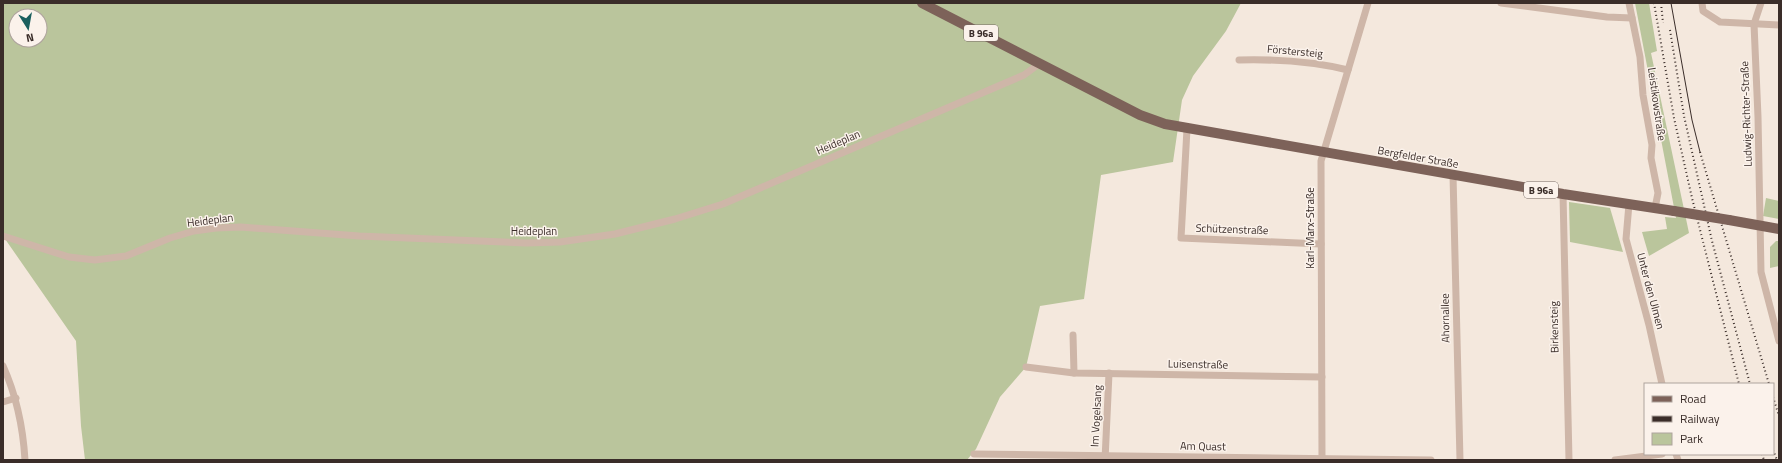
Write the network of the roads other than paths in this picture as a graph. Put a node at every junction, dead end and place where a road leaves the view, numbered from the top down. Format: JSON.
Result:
{"nodes":[{"id":1,"x":922,"y":3,"type":"edge"},
{"id":2,"x":1368,"y":3,"type":"edge"},
{"id":3,"x":1501,"y":3,"type":"edge"},
{"id":4,"x":1629,"y":3,"type":"edge"},
{"id":5,"x":1702,"y":3,"type":"edge"},
{"id":6,"x":1762,"y":3,"type":"edge"},
{"id":7,"x":1509,"y":4,"type":"edge"},
{"id":8,"x":1632,"y":18,"type":"junction"},
{"id":9,"x":1754,"y":24,"type":"junction"},
{"id":10,"x":1779,"y":25,"type":"edge"},
{"id":11,"x":1239,"y":60,"type":"dead end"},
{"id":12,"x":1039,"y":64,"type":"junction"},
{"id":13,"x":1348,"y":70,"type":"junction"},
{"id":14,"x":1187,"y":129,"type":"junction"},
{"id":15,"x":1322,"y":152,"type":"junction"},
{"id":16,"x":1453,"y":175,"type":"junction"},
{"id":17,"x":1563,"y":194,"type":"junction"},
{"id":18,"x":1629,"y":204,"type":"junction"},
{"id":19,"x":1656,"y":208,"type":"junction"},
{"id":20,"x":1759,"y":226,"type":"junction"},
{"id":21,"x":1779,"y":229,"type":"edge"},
{"id":22,"x":3,"y":236,"type":"edge"},
{"id":23,"x":1321,"y":244,"type":"junction"},
{"id":24,"x":1073,"y":335,"type":"dead end"},
{"id":25,"x":1779,"y":341,"type":"edge"},
{"id":26,"x":3,"y":366,"type":"edge"},
{"id":27,"x":1026,"y":367,"type":"dead end"},
{"id":28,"x":1074,"y":373,"type":"junction"},
{"id":29,"x":1109,"y":373,"type":"junction"},
{"id":30,"x":1322,"y":377,"type":"junction"},
{"id":31,"x":1662,"y":383,"type":"edge"},
{"id":32,"x":16,"y":398,"type":"junction"},
{"id":33,"x":3,"y":402,"type":"edge"},
{"id":34,"x":974,"y":454,"type":"dead end"},
{"id":35,"x":1654,"y":455,"type":"edge"},
{"id":36,"x":995,"y":456,"type":"edge"},
{"id":37,"x":1105,"y":458,"type":"edge"},
{"id":38,"x":1203,"y":458,"type":"edge"},
{"id":39,"x":1322,"y":459,"type":"edge"},
{"id":40,"x":25,"y":460,"type":"edge"},
{"id":41,"x":1431,"y":460,"type":"edge"},
{"id":42,"x":1460,"y":460,"type":"edge"},
{"id":43,"x":1569,"y":460,"type":"edge"},
{"id":44,"x":1615,"y":460,"type":"edge"}],
"edges":[{"from":1,"to":12,"type":"main road","number":"B 96a"},
{"from":2,"to":13,"type":"street","name":"Karl-Marx-Straße"},
{"from":3,"to":7,"type":"street"},
{"from":4,"to":8,"type":"street","name":"Leistikowstraße"},
{"from":5,"to":9,"type":"street"},
{"from":6,"to":9,"type":"street","name":"Ludwig-Richter-Straße"},
{"from":7,"to":8,"type":"street"},
{"from":8,"to":19,"type":"street","name":"Leistikowstraße"},
{"from":9,"to":10,"type":"street"},
{"from":9,"to":20,"type":"street","name":"Ludwig-Richter-Straße"},
{"from":11,"to":13,"type":"street","name":"Förstersteig"},
{"from":12,"to":14,"type":"main road","name":"Bergfelder Straße","number":"B 96a"},
{"from":12,"to":22,"type":"street","name":"Heideplan"},
{"from":13,"to":15,"type":"street","name":"Karl-Marx-Straße"},
{"from":14,"to":15,"type":"main road","name":"Bergfelder Straße","number":"B 96a"},
{"from":14,"to":23,"type":"street","name":"Schützenstraße"},
{"from":15,"to":16,"type":"main road","name":"Bergfelder Straße","number":"B 96a"},
{"from":15,"to":23,"type":"street","name":"Karl-Marx-Straße"},
{"from":16,"to":17,"type":"main road","name":"Bergfelder Straße","number":"B 96a"},
{"from":16,"to":42,"type":"street","name":"Ahornallee"},
{"from":17,"to":18,"type":"main road","name":"Bergfelder Straße","number":"B 96a"},
{"from":17,"to":43,"type":"street","name":"Birkensteig"},
{"from":18,"to":19,"type":"main road","name":"Bergfelder Straße","number":"B 96a"},
{"from":18,"to":31,"type":"street","name":"Unter den Ulmen"},
{"from":19,"to":20,"type":"main road","name":"Bergfelder Straße","number":"B 96a","bridge":true},
{"from":20,"to":21,"type":"main road","number":"B 96a"},
{"from":20,"to":25,"type":"street","name":"Ludwig-Richter-Straße"},
{"from":23,"to":30,"type":"street","name":"Karl-Marx-Straße"},
{"from":24,"to":28,"type":"street"},
{"from":26,"to":32,"type":"street"},
{"from":27,"to":28,"type":"street","name":"Luisenstraße"},
{"from":28,"to":29,"type":"street","name":"Luisenstraße"},
{"from":29,"to":30,"type":"street","name":"Luisenstraße"},
{"from":29,"to":37,"type":"street","name":"Im Vogelsang"},
{"from":30,"to":39,"type":"street","name":"Karl-Marx-Straße"},
{"from":32,"to":33,"type":"street"},
{"from":32,"to":40,"type":"street"},
{"from":34,"to":36,"type":"street","name":"Am Quast"},
{"from":35,"to":44,"type":"street"},
{"from":36,"to":37,"type":"street","name":"Am Quast"},
{"from":37,"to":38,"type":"street","name":"Am Quast"},
{"from":38,"to":39,"type":"street","name":"Am Quast"},
{"from":39,"to":41,"type":"street","name":"Am Quast"}]}
